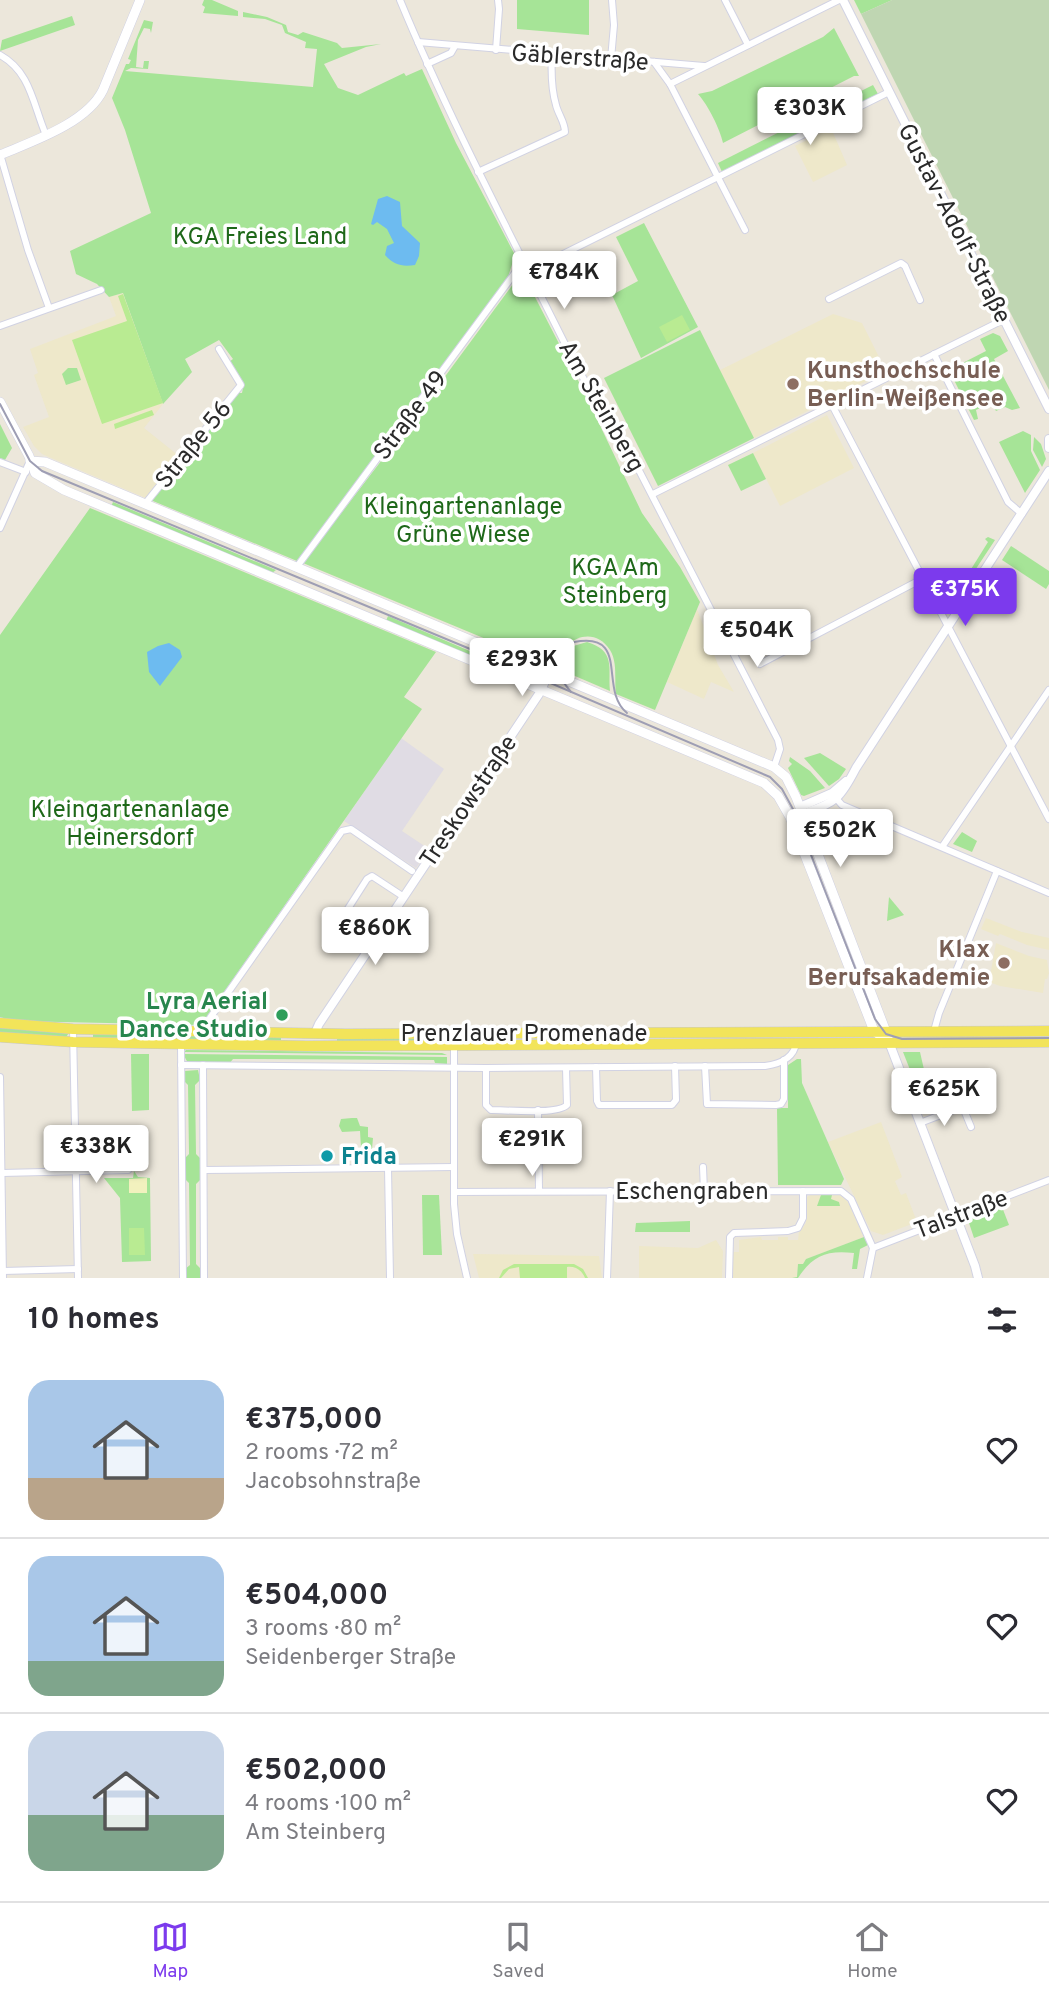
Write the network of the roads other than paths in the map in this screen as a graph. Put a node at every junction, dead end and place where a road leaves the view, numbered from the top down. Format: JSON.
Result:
{"nodes":[{"id":1,"x":140,"y":0,"type":"edge"},
{"id":2,"x":400,"y":0,"type":"edge"},
{"id":3,"x":498,"y":0,"type":"edge"},
{"id":4,"x":612,"y":0,"type":"edge"},
{"id":5,"x":725,"y":0,"type":"edge"},
{"id":6,"x":841,"y":0,"type":"edge"},
{"id":7,"x":418,"y":42,"type":"junction"},
{"id":8,"x":748,"y":45,"type":"junction"},
{"id":9,"x":455,"y":46,"type":"junction"},
{"id":10,"x":496,"y":50,"type":"junction"},
{"id":11,"x":552,"y":54,"type":"junction"},
{"id":12,"x":0,"y":55,"type":"edge"},
{"id":13,"x":611,"y":59,"type":"junction"},
{"id":14,"x":654,"y":62,"type":"junction"},
{"id":15,"x":427,"y":64,"type":"junction"},
{"id":16,"x":704,"y":66,"type":"junction"},
{"id":17,"x":670,"y":84,"type":"junction"},
{"id":18,"x":889,"y":92,"type":"junction"},
{"id":19,"x":46,"y":135,"type":"junction"},
{"id":20,"x":0,"y":155,"type":"edge"},
{"id":21,"x":478,"y":172,"type":"junction"},
{"id":22,"x":718,"y":177,"type":"junction"},
{"id":23,"x":745,"y":230,"type":"dead end"},
{"id":24,"x":525,"y":264,"type":"junction"},
{"id":25,"x":529,"y":271,"type":"junction"},
{"id":26,"x":101,"y":290,"type":"dead end"},
{"id":27,"x":829,"y":299,"type":"dead end"},
{"id":28,"x":920,"y":300,"type":"dead end"},
{"id":29,"x":49,"y":308,"type":"junction"},
{"id":30,"x":1003,"y":320,"type":"junction"},
{"id":31,"x":0,"y":326,"type":"edge"},
{"id":32,"x":219,"y":349,"type":"dead end"},
{"id":33,"x":934,"y":354,"type":"junction"},
{"id":34,"x":0,"y":402,"type":"edge"},
{"id":35,"x":832,"y":405,"type":"junction"},
{"id":36,"x":1049,"y":409,"type":"edge"},
{"id":37,"x":1049,"y":439,"type":"edge"},
{"id":38,"x":1049,"y":449,"type":"edge"},
{"id":39,"x":30,"y":461,"type":"junction"},
{"id":40,"x":0,"y":462,"type":"edge"},
{"id":41,"x":1049,"y":471,"type":"edge"},
{"id":42,"x":26,"y":472,"type":"junction"},
{"id":43,"x":653,"y":494,"type":"junction"},
{"id":44,"x":145,"y":504,"type":"junction"},
{"id":45,"x":1022,"y":514,"type":"junction"},
{"id":46,"x":0,"y":528,"type":"edge"},
{"id":47,"x":284,"y":563,"type":"junction"},
{"id":48,"x":296,"y":568,"type":"junction"},
{"id":49,"x":276,"y":579,"type":"junction"},
{"id":50,"x":922,"y":579,"type":"junction"},
{"id":51,"x":948,"y":627,"type":"junction"},
{"id":52,"x":760,"y":664,"type":"dead end"},
{"id":53,"x":549,"y":673,"type":"junction"},
{"id":54,"x":541,"y":690,"type":"junction"},
{"id":55,"x":1049,"y":690,"type":"edge"},
{"id":56,"x":1011,"y":745,"type":"junction"},
{"id":57,"x":774,"y":767,"type":"junction"},
{"id":58,"x":835,"y":797,"type":"junction"},
{"id":59,"x":797,"y":813,"type":"junction"},
{"id":60,"x":1049,"y":819,"type":"edge"},
{"id":61,"x":942,"y":847,"type":"junction"},
{"id":62,"x":412,"y":871,"type":"dead end"},
{"id":63,"x":997,"y":871,"type":"junction"},
{"id":64,"x":1049,"y":893,"type":"edge"},
{"id":65,"x":404,"y":897,"type":"junction"},
{"id":66,"x":351,"y":929,"type":"dead end"},
{"id":67,"x":360,"y":935,"type":"dead end"},
{"id":68,"x":373,"y":943,"type":"junction"},
{"id":69,"x":0,"y":1023,"type":"edge"},
{"id":70,"x":73,"y":1029,"type":"junction"},
{"id":71,"x":207,"y":1031,"type":"junction"},
{"id":72,"x":874,"y":1031,"type":"junction"},
{"id":73,"x":887,"y":1031,"type":"junction"},
{"id":74,"x":934,"y":1031,"type":"junction"},
{"id":75,"x":1049,"y":1031,"type":"edge"},
{"id":76,"x":736,"y":1032,"type":"junction"},
{"id":77,"x":315,"y":1033,"type":"junction"},
{"id":78,"x":0,"y":1037,"type":"edge"},
{"id":79,"x":73,"y":1042,"type":"junction"},
{"id":80,"x":889,"y":1042,"type":"junction"},
{"id":81,"x":1049,"y":1042,"type":"edge"},
{"id":82,"x":796,"y":1043,"type":"junction"},
{"id":83,"x":181,"y":1044,"type":"junction"},
{"id":84,"x":737,"y":1044,"type":"junction"},
{"id":85,"x":454,"y":1046,"type":"junction"},
{"id":86,"x":784,"y":1060,"type":"junction"},
{"id":87,"x":181,"y":1065,"type":"junction"},
{"id":88,"x":203,"y":1065,"type":"junction"},
{"id":89,"x":675,"y":1066,"type":"junction"},
{"id":90,"x":705,"y":1066,"type":"junction"},
{"id":91,"x":454,"y":1067,"type":"junction"},
{"id":92,"x":596,"y":1067,"type":"junction"},
{"id":93,"x":486,"y":1068,"type":"junction"},
{"id":94,"x":566,"y":1068,"type":"junction"},
{"id":95,"x":0,"y":1077,"type":"edge"},
{"id":96,"x":538,"y":1110,"type":"junction"},
{"id":97,"x":920,"y":1123,"type":"junction"},
{"id":98,"x":971,"y":1127,"type":"dead end"},
{"id":99,"x":454,"y":1167,"type":"junction"},
{"id":100,"x":703,"y":1167,"type":"dead end"},
{"id":101,"x":388,"y":1168,"type":"junction"},
{"id":102,"x":204,"y":1170,"type":"junction"},
{"id":103,"x":128,"y":1171,"type":"dead end"},
{"id":104,"x":76,"y":1172,"type":"junction"},
{"id":105,"x":2,"y":1173,"type":"junction"},
{"id":106,"x":1049,"y":1180,"type":"edge"},
{"id":107,"x":539,"y":1191,"type":"junction"},
{"id":108,"x":610,"y":1191,"type":"junction"},
{"id":109,"x":704,"y":1191,"type":"junction"},
{"id":110,"x":803,"y":1191,"type":"junction"},
{"id":111,"x":454,"y":1192,"type":"junction"},
{"id":112,"x":956,"y":1216,"type":"junction"},
{"id":113,"x":873,"y":1248,"type":"junction"},
{"id":114,"x":78,"y":1269,"type":"junction"},
{"id":115,"x":4,"y":1274,"type":"edge"},
{"id":116,"x":78,"y":1278,"type":"edge"},
{"id":117,"x":183,"y":1278,"type":"edge"},
{"id":118,"x":204,"y":1278,"type":"edge"},
{"id":119,"x":390,"y":1278,"type":"edge"},
{"id":120,"x":467,"y":1278,"type":"edge"},
{"id":121,"x":607,"y":1278,"type":"edge"},
{"id":122,"x":729,"y":1278,"type":"edge"},
{"id":123,"x":867,"y":1278,"type":"edge"},
{"id":124,"x":978,"y":1278,"type":"edge"}],
"edges":[{"from":1,"to":19,"type":"main road"},
{"from":2,"to":7,"type":"street","name":"Am Steinberg"},
{"from":3,"to":10,"type":"street"},
{"from":4,"to":13,"type":"street"},
{"from":5,"to":8,"type":"street"},
{"from":6,"to":8,"type":"street","name":"Gäblerstraße"},
{"from":6,"to":18,"type":"street","name":"Gustav-Adolf-Straße"},
{"from":7,"to":9,"type":"street","name":"Gäblerstraße"},
{"from":7,"to":15,"type":"street","name":"Am Steinberg"},
{"from":8,"to":16,"type":"street","name":"Gäblerstraße"},
{"from":9,"to":10,"type":"street","name":"Gäblerstraße"},
{"from":9,"to":15,"type":"street"},
{"from":10,"to":11,"type":"street","name":"Gäblerstraße"},
{"from":11,"to":13,"type":"street","name":"Gäblerstraße"},
{"from":11,"to":21,"type":"street"},
{"from":12,"to":19,"type":"street"},
{"from":13,"to":14,"type":"street","name":"Gäblerstraße"},
{"from":14,"to":16,"type":"street","name":"Gäblerstraße"},
{"from":14,"to":17,"type":"street"},
{"from":15,"to":21,"type":"street","name":"Am Steinberg"},
{"from":16,"to":17,"type":"street","name":"Gäblerstraße"},
{"from":17,"to":22,"type":"street"},
{"from":18,"to":22,"type":"street"},
{"from":18,"to":30,"type":"street","name":"Gustav-Adolf-Straße"},
{"from":19,"to":20,"type":"main road"},
{"from":20,"to":29,"type":"street"},
{"from":21,"to":24,"type":"street","name":"Am Steinberg"},
{"from":22,"to":23,"type":"street"},
{"from":22,"to":25,"type":"street"},
{"from":24,"to":25,"type":"street","name":"Am Steinberg"},
{"from":24,"to":48,"type":"street","name":"Straße 49"},
{"from":25,"to":43,"type":"street","name":"Am Steinberg"},
{"from":26,"to":29,"type":"street"},
{"from":27,"to":28,"type":"street"},
{"from":29,"to":31,"type":"street"},
{"from":30,"to":33,"type":"street"},
{"from":30,"to":36,"type":"street","name":"Gustav-Adolf-Straße"},
{"from":32,"to":44,"type":"street","name":"Straße 56"},
{"from":33,"to":35,"type":"street"},
{"from":33,"to":45,"type":"street"},
{"from":34,"to":39,"type":"main road"},
{"from":35,"to":43,"type":"street"},
{"from":35,"to":50,"type":"street"},
{"from":37,"to":38,"type":"street"},
{"from":39,"to":42,"type":"street"},
{"from":39,"to":44,"type":"main road"},
{"from":39,"to":49,"type":"main road"},
{"from":40,"to":42,"type":"street"},
{"from":41,"to":45,"type":"street"},
{"from":42,"to":46,"type":"street"},
{"from":43,"to":57,"type":"street","name":"Am Steinberg"},
{"from":44,"to":47,"type":"main road"},
{"from":45,"to":51,"type":"street"},
{"from":47,"to":48,"type":"main road"},
{"from":47,"to":49,"type":"main road"},
{"from":48,"to":53,"type":"main road"},
{"from":49,"to":54,"type":"main road"},
{"from":50,"to":51,"type":"street"},
{"from":50,"to":52,"type":"street"},
{"from":51,"to":56,"type":"street"},
{"from":51,"to":58,"type":"street"},
{"from":53,"to":54,"type":"street","name":"Treskowstraße"},
{"from":53,"to":57,"type":"main road"},
{"from":54,"to":59,"type":"main road"},
{"from":54,"to":65,"type":"street","name":"Treskowstraße"},
{"from":55,"to":56,"type":"street"},
{"from":56,"to":60,"type":"street"},
{"from":56,"to":61,"type":"street"},
{"from":57,"to":59,"type":"main road"},
{"from":58,"to":59,"type":"street"},
{"from":58,"to":61,"type":"street"},
{"from":59,"to":72,"type":"main road"},
{"from":59,"to":73,"type":"main road"},
{"from":61,"to":63,"type":"street"},
{"from":62,"to":71,"type":"street"},
{"from":63,"to":64,"type":"street"},
{"from":63,"to":74,"type":"street"},
{"from":65,"to":66,"type":"street"},
{"from":65,"to":68,"type":"street","name":"Treskowstraße"},
{"from":67,"to":68,"type":"street"},
{"from":68,"to":77,"type":"street","name":"Treskowstraße"},
{"from":69,"to":70,"type":"main road","name":"Prenzlauer Promenade"},
{"from":70,"to":71,"type":"main road","name":"Prenzlauer Promenade"},
{"from":70,"to":79,"type":"street"},
{"from":71,"to":77,"type":"main road","name":"Prenzlauer Promenade"},
{"from":72,"to":73,"type":"main road","name":"Prenzlauer Promenade"},
{"from":72,"to":76,"type":"main road","name":"Prenzlauer Promenade"},
{"from":72,"to":80,"type":"main road"},
{"from":73,"to":74,"type":"main road","name":"Prenzlauer Promenade"},
{"from":73,"to":80,"type":"main road"},
{"from":74,"to":75,"type":"main road","name":"Prenzlauer Promenade"},
{"from":76,"to":77,"type":"main road","name":"Prenzlauer Promenade"},
{"from":76,"to":84,"type":"main road"},
{"from":78,"to":79,"type":"main road","name":"Prenzlauer Promenade"},
{"from":79,"to":83,"type":"main road","name":"Prenzlauer Promenade"},
{"from":79,"to":104,"type":"street"},
{"from":80,"to":81,"type":"main road","name":"Prenzlauer Promenade"},
{"from":80,"to":82,"type":"main road","name":"Prenzlauer Promenade"},
{"from":80,"to":97,"type":"street"},
{"from":82,"to":84,"type":"main road","name":"Prenzlauer Promenade"},
{"from":82,"to":86,"type":"street"},
{"from":83,"to":85,"type":"main road","name":"Prenzlauer Promenade"},
{"from":83,"to":87,"type":"street"},
{"from":84,"to":85,"type":"main road","name":"Prenzlauer Promenade"},
{"from":85,"to":91,"type":"street"},
{"from":86,"to":90,"type":"street","name":"Prenzlauer Promenade"},
{"from":86,"to":90,"type":"street"},
{"from":87,"to":88,"type":"street","name":"Prenzlauer Promenade"},
{"from":87,"to":117,"type":"street"},
{"from":88,"to":91,"type":"street","name":"Prenzlauer Promenade"},
{"from":88,"to":102,"type":"street"},
{"from":89,"to":90,"type":"street","name":"Prenzlauer Promenade"},
{"from":89,"to":92,"type":"street","name":"Prenzlauer Promenade"},
{"from":89,"to":92,"type":"street","name":"Prenzlauer Promenade"},
{"from":91,"to":93,"type":"street","name":"Prenzlauer Promenade"},
{"from":91,"to":99,"type":"street"},
{"from":92,"to":94,"type":"street","name":"Prenzlauer Promenade"},
{"from":93,"to":94,"type":"street","name":"Prenzlauer Promenade"},
{"from":93,"to":96,"type":"street","name":"Prenzlauer Promenade"},
{"from":94,"to":96,"type":"street","name":"Prenzlauer Promenade"},
{"from":95,"to":105,"type":"street"},
{"from":96,"to":107,"type":"street"},
{"from":97,"to":98,"type":"street"},
{"from":97,"to":112,"type":"street"},
{"from":99,"to":101,"type":"street"},
{"from":99,"to":111,"type":"street"},
{"from":100,"to":109,"type":"street"},
{"from":101,"to":102,"type":"street"},
{"from":101,"to":119,"type":"street"},
{"from":102,"to":118,"type":"street"},
{"from":103,"to":104,"type":"street"},
{"from":104,"to":105,"type":"street"},
{"from":104,"to":114,"type":"street"},
{"from":105,"to":115,"type":"street"},
{"from":106,"to":112,"type":"street","name":"Talstraße"},
{"from":107,"to":108,"type":"street","name":"Eschengraben"},
{"from":107,"to":111,"type":"street","name":"Eschengraben"},
{"from":108,"to":109,"type":"street","name":"Eschengraben"},
{"from":108,"to":121,"type":"street"},
{"from":109,"to":110,"type":"street","name":"Eschengraben"},
{"from":110,"to":113,"type":"street","name":"Eschengraben"},
{"from":110,"to":122,"type":"street","name":"Eschengraben"},
{"from":111,"to":120,"type":"street"},
{"from":112,"to":113,"type":"street","name":"Talstraße"},
{"from":112,"to":124,"type":"street"},
{"from":113,"to":123,"type":"street"},
{"from":114,"to":115,"type":"street"},
{"from":114,"to":116,"type":"street"}]}
